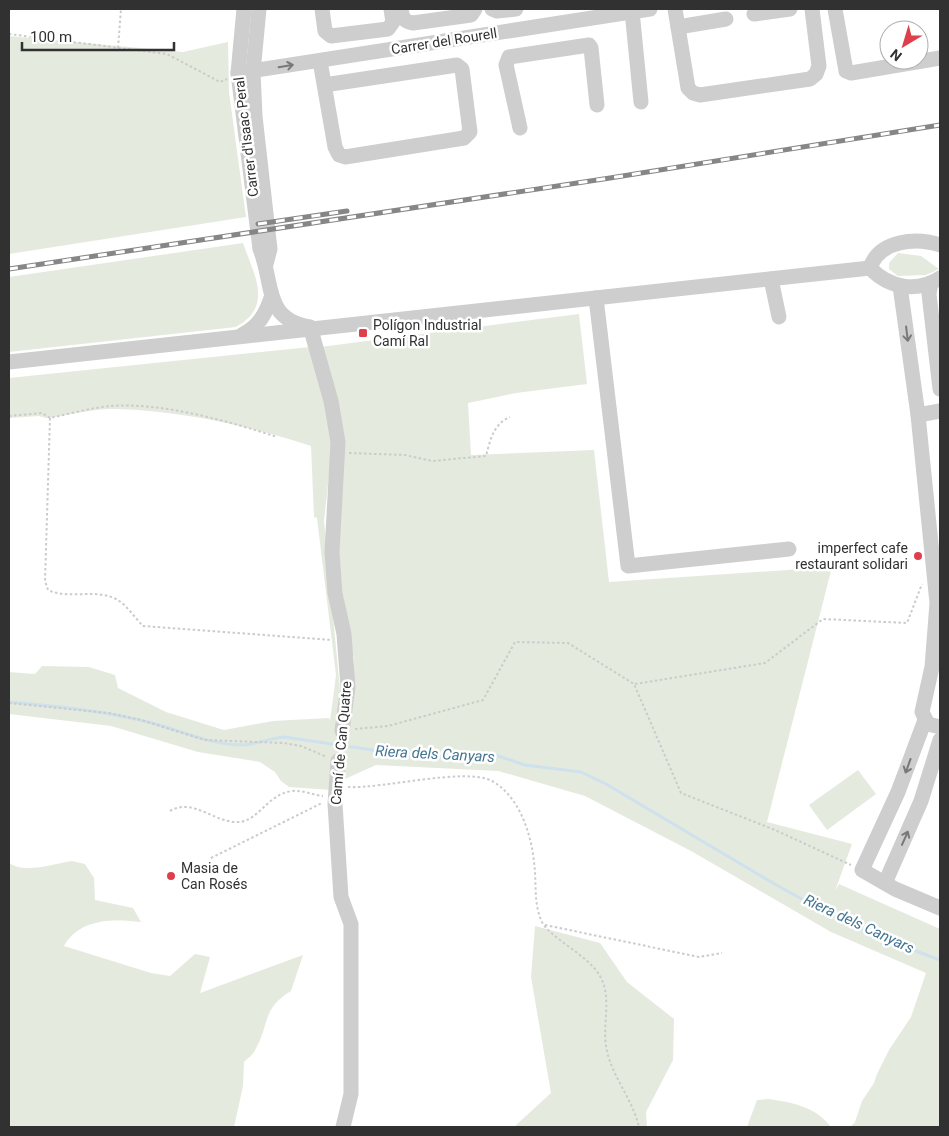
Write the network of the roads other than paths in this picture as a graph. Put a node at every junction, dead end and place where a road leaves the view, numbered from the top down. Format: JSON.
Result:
{"nodes":[{"id":1,"x":244,"y":9,"type":"edge"},
{"id":2,"x":259,"y":9,"type":"edge"},
{"id":3,"x":322,"y":9,"type":"edge"},
{"id":4,"x":391,"y":9,"type":"edge"},
{"id":5,"x":401,"y":9,"type":"edge"},
{"id":6,"x":475,"y":9,"type":"edge"},
{"id":7,"x":492,"y":9,"type":"edge"},
{"id":8,"x":516,"y":9,"type":"edge"},
{"id":9,"x":675,"y":9,"type":"edge"},
{"id":10,"x":790,"y":9,"type":"edge"},
{"id":11,"x":812,"y":9,"type":"edge"},
{"id":12,"x":835,"y":9,"type":"edge"},
{"id":13,"x":635,"y":10,"type":"edge"},
{"id":14,"x":588,"y":13,"type":"edge"},
{"id":15,"x":754,"y":14,"type":"dead end"},
{"id":16,"x":726,"y":19,"type":"dead end"},
{"id":17,"x":436,"y":21,"type":"junction"},
{"id":18,"x":553,"y":23,"type":"junction"},
{"id":19,"x":678,"y":27,"type":"junction"},
{"id":20,"x":522,"y":28,"type":"junction"},
{"id":21,"x":388,"y":29,"type":"junction"},
{"id":22,"x":337,"y":36,"type":"junction"},
{"id":23,"x":439,"y":42,"type":"junction"},
{"id":24,"x":390,"y":49,"type":"junction"},
{"id":25,"x":560,"y":49,"type":"junction"},
{"id":26,"x":527,"y":54,"type":"junction"},
{"id":27,"x":340,"y":57,"type":"junction"},
{"id":28,"x":940,"y":58,"type":"edge"},
{"id":29,"x":320,"y":61,"type":"junction"},
{"id":30,"x":246,"y":73,"type":"junction"},
{"id":31,"x":324,"y":85,"type":"junction"},
{"id":32,"x":641,"y":102,"type":"dead end"},
{"id":33,"x":597,"y":105,"type":"dead end"},
{"id":34,"x":520,"y":128,"type":"dead end"},
{"id":35,"x":940,"y":245,"type":"edge"},
{"id":36,"x":870,"y":268,"type":"junction"},
{"id":37,"x":771,"y":279,"type":"junction"},
{"id":38,"x":936,"y":280,"type":"edge"},
{"id":39,"x":900,"y":286,"type":"junction"},
{"id":40,"x":271,"y":298,"type":"junction"},
{"id":41,"x":596,"y":298,"type":"junction"},
{"id":42,"x":779,"y":317,"type":"dead end"},
{"id":43,"x":315,"y":329,"type":"junction"},
{"id":44,"x":240,"y":336,"type":"junction"},
{"id":45,"x":9,"y":362,"type":"edge"},
{"id":46,"x":940,"y":388,"type":"edge"},
{"id":47,"x":915,"y":389,"type":"junction"},
{"id":48,"x":940,"y":411,"type":"edge"},
{"id":49,"x":918,"y":415,"type":"junction"},
{"id":50,"x":934,"y":504,"type":"edge"},
{"id":51,"x":936,"y":533,"type":"edge"},
{"id":52,"x":789,"y":549,"type":"dead end"},
{"id":53,"x":940,"y":698,"type":"edge"},
{"id":54,"x":925,"y":703,"type":"junction"},
{"id":55,"x":925,"y":720,"type":"junction"},
{"id":56,"x":940,"y":727,"type":"edge"},
{"id":57,"x":342,"y":731,"type":"road end"},
{"id":58,"x":940,"y":740,"type":"edge"},
{"id":59,"x":338,"y":761,"type":"road end"},
{"id":60,"x":885,"y":883,"type":"junction"},
{"id":61,"x":940,"y":908,"type":"edge"},
{"id":62,"x":343,"y":1127,"type":"edge"}],
"edges":[{"from":1,"to":30,"type":"street","name":"Carrer d'Isaac Peral"},
{"from":2,"to":30,"type":"street","name":"Carrer d'Isaac Peral"},
{"from":3,"to":22,"type":"street"},
{"from":4,"to":21,"type":"street"},
{"from":5,"to":17,"type":"street"},
{"from":6,"to":17,"type":"street"},
{"from":7,"to":8,"type":"street"},
{"from":9,"to":19,"type":"street"},
{"from":10,"to":15,"type":"street"},
{"from":11,"to":19,"type":"street"},
{"from":12,"to":28,"type":"street"},
{"from":13,"to":14,"type":"street","name":"Carrer del Rourell"},
{"from":13,"to":32,"type":"street"},
{"from":14,"to":18,"type":"street","name":"Carrer del Rourell"},
{"from":16,"to":19,"type":"street"},
{"from":17,"to":23,"type":"street"},
{"from":18,"to":20,"type":"street","name":"Carrer del Rourell"},
{"from":18,"to":25,"type":"street"},
{"from":20,"to":23,"type":"street","name":"Carrer del Rourell"},
{"from":20,"to":26,"type":"street"},
{"from":21,"to":22,"type":"street"},
{"from":21,"to":24,"type":"street"},
{"from":22,"to":27,"type":"street"},
{"from":23,"to":24,"type":"street","name":"Carrer del Rourell"},
{"from":24,"to":27,"type":"street","name":"Carrer del Rourell"},
{"from":25,"to":26,"type":"street"},
{"from":25,"to":33,"type":"street"},
{"from":26,"to":34,"type":"street"},
{"from":27,"to":29,"type":"street","name":"Carrer del Rourell"},
{"from":30,"to":29,"type":"street","name":"Carrer del Rourell","one_way":true},
{"from":29,"to":31,"type":"street"},
{"from":30,"to":40,"type":"street","name":"Carrer d'Isaac Peral"},
{"from":31,"to":31,"type":"street"},
{"from":35,"to":36,"type":"street"},
{"from":36,"to":37,"type":"street"},
{"from":36,"to":39,"type":"street"},
{"from":37,"to":41,"type":"street"},
{"from":37,"to":42,"type":"street"},
{"from":38,"to":39,"type":"street"},
{"from":38,"to":46,"type":"street"},
{"from":39,"to":47,"type":"street","one_way":true},
{"from":40,"to":43,"type":"street"},
{"from":40,"to":44,"type":"street"},
{"from":41,"to":43,"type":"street"},
{"from":41,"to":52,"type":"street"},
{"from":43,"to":44,"type":"street"},
{"from":43,"to":57,"type":"street","name":"Camí de Can Quatre"},
{"from":44,"to":45,"type":"street"},
{"from":46,"to":47,"type":"street"},
{"from":47,"to":49,"type":"street"},
{"from":48,"to":49,"type":"street"},
{"from":49,"to":50,"type":"street"},
{"from":50,"to":51,"type":"street"},
{"from":51,"to":54,"type":"street"},
{"from":53,"to":54,"type":"street"},
{"from":54,"to":55,"type":"street"},
{"from":55,"to":56,"type":"street"},
{"from":55,"to":60,"type":"street","one_way":true},
{"from":60,"to":58,"type":"street","one_way":true},
{"from":59,"to":62,"type":"street","name":"Camí de Can Quatre"},
{"from":60,"to":61,"type":"street"}]}
